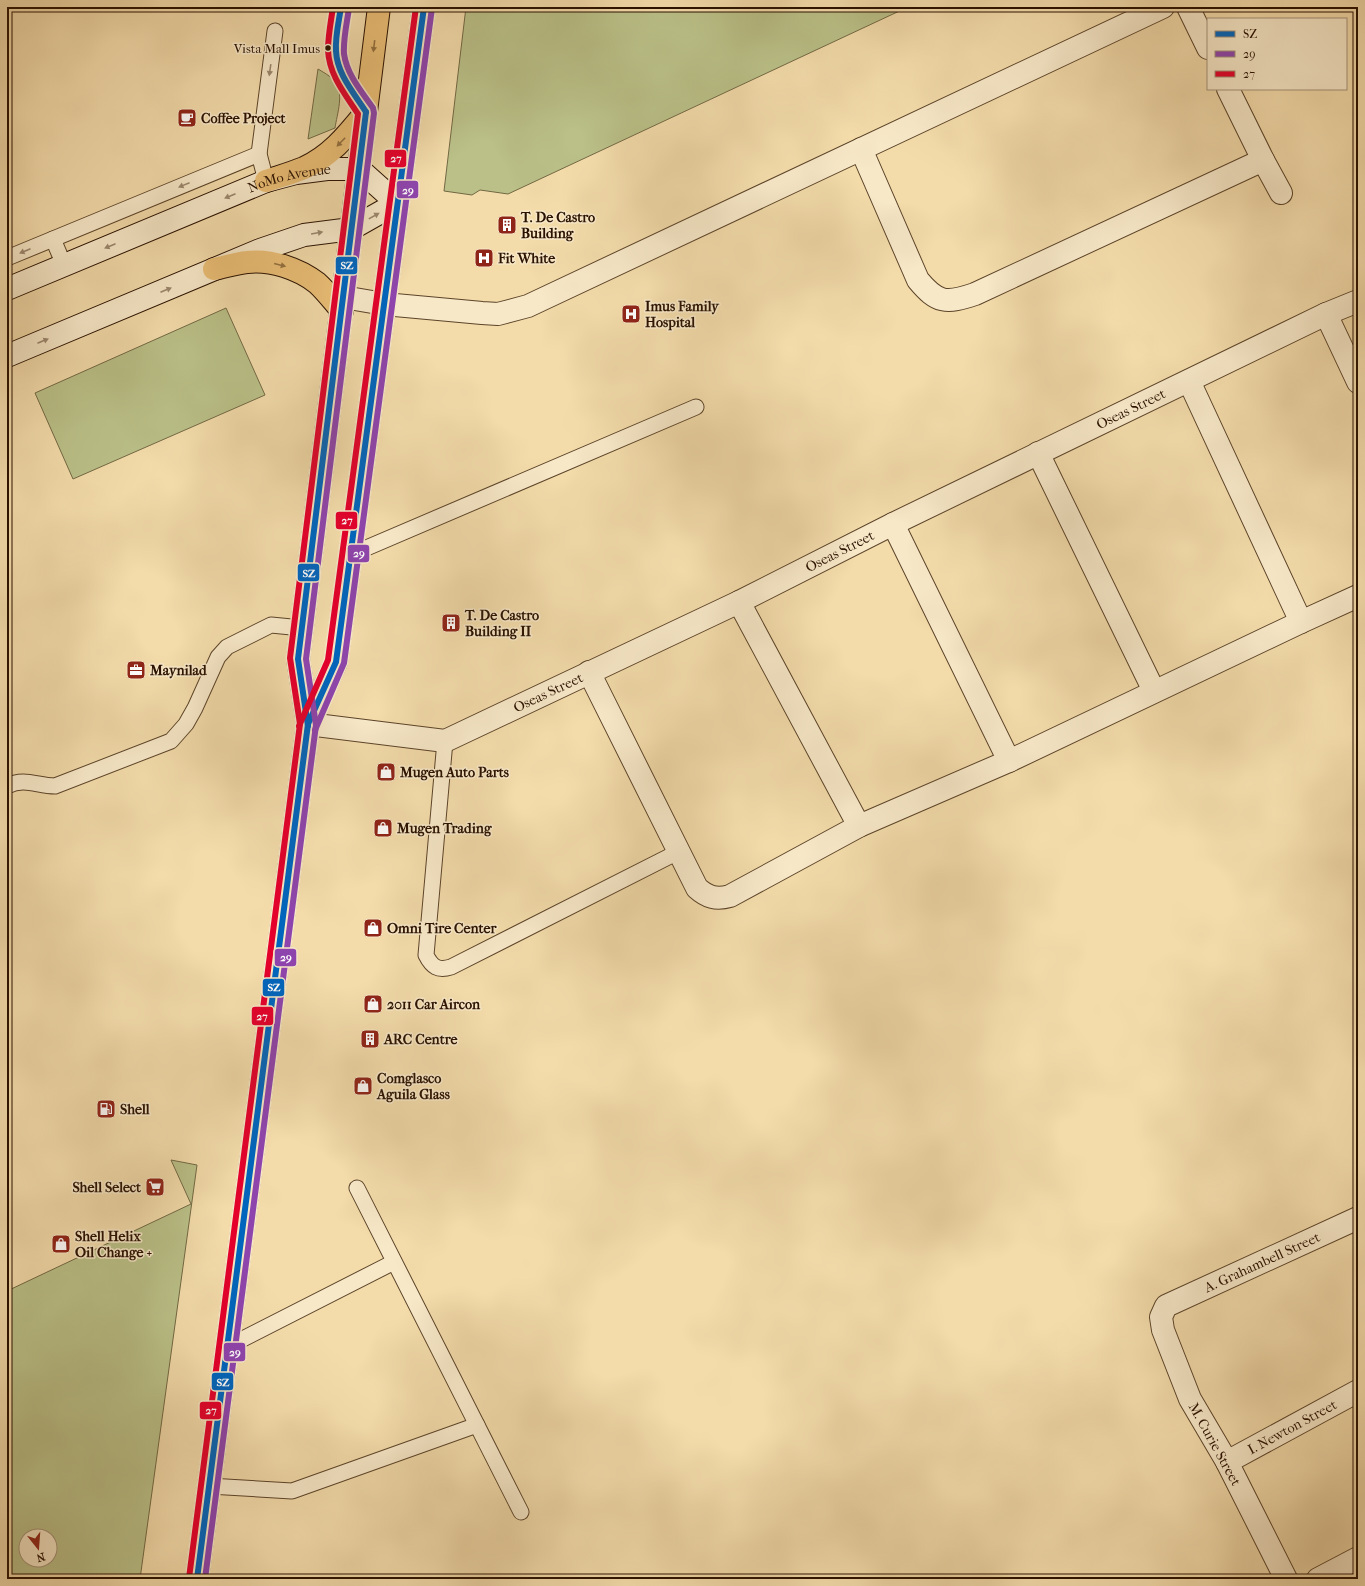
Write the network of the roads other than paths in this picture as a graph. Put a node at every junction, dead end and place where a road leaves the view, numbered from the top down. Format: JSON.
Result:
{"nodes":[{"id":1,"x":379,"y":7,"type":"edge"},
{"id":2,"x":424,"y":7,"type":"edge"},
{"id":3,"x":1163,"y":7,"type":"edge"},
{"id":4,"x":1188,"y":7,"type":"edge"},
{"id":5,"x":275,"y":31,"type":"dead end"},
{"id":6,"x":337,"y":40,"type":"dead end"},
{"id":7,"x":1207,"y":46,"type":"edge"},
{"id":8,"x":1228,"y":90,"type":"edge"},
{"id":9,"x":366,"y":112,"type":"junction"},
{"id":10,"x":861,"y":149,"type":"junction"},
{"id":11,"x":259,"y":154,"type":"junction"},
{"id":12,"x":1263,"y":160,"type":"junction"},
{"id":13,"x":359,"y":169,"type":"junction"},
{"id":14,"x":266,"y":181,"type":"junction"},
{"id":15,"x":1281,"y":194,"type":"dead end"},
{"id":16,"x":398,"y":203,"type":"junction"},
{"id":17,"x":352,"y":229,"type":"junction"},
{"id":18,"x":53,"y":239,"type":"junction"},
{"id":19,"x":7,"y":258,"type":"edge"},
{"id":20,"x":64,"y":265,"type":"junction"},
{"id":21,"x":214,"y":269,"type":"junction"},
{"id":22,"x":7,"y":289,"type":"edge"},
{"id":23,"x":1358,"y":301,"type":"edge"},
{"id":24,"x":342,"y":304,"type":"junction"},
{"id":25,"x":384,"y":304,"type":"junction"},
{"id":26,"x":1326,"y":314,"type":"junction"},
{"id":27,"x":7,"y":356,"type":"edge"},
{"id":28,"x":1189,"y":381,"type":"junction"},
{"id":29,"x":1358,"y":382,"type":"edge"},
{"id":30,"x":696,"y":407,"type":"dead end"},
{"id":31,"x":1038,"y":453,"type":"junction"},
{"id":32,"x":893,"y":524,"type":"junction"},
{"id":33,"x":350,"y":555,"type":"junction"},
{"id":34,"x":1358,"y":596,"type":"edge"},
{"id":35,"x":739,"y":602,"type":"junction"},
{"id":36,"x":1301,"y":622,"type":"junction"},
{"id":37,"x":302,"y":628,"type":"junction"},
{"id":38,"x":590,"y":672,"type":"junction"},
{"id":39,"x":1154,"y":691,"type":"junction"},
{"id":40,"x":308,"y":724,"type":"junction"},
{"id":41,"x":445,"y":741,"type":"junction"},
{"id":42,"x":1009,"y":761,"type":"junction"},
{"id":43,"x":7,"y":786,"type":"edge"},
{"id":44,"x":859,"y":826,"type":"junction"},
{"id":45,"x":678,"y":852,"type":"junction"},
{"id":46,"x":357,"y":1188,"type":"dead end"},
{"id":47,"x":1358,"y":1218,"type":"edge"},
{"id":48,"x":394,"y":1262,"type":"junction"},
{"id":49,"x":1166,"y":1306,"type":"joint"},
{"id":50,"x":227,"y":1347,"type":"junction"},
{"id":51,"x":1358,"y":1391,"type":"edge"},
{"id":52,"x":477,"y":1425,"type":"junction"},
{"id":53,"x":1227,"y":1462,"type":"junction"},
{"id":54,"x":209,"y":1486,"type":"junction"},
{"id":55,"x":521,"y":1512,"type":"dead end"},
{"id":56,"x":1358,"y":1558,"type":"edge"},
{"id":57,"x":197,"y":1579,"type":"edge"},
{"id":58,"x":1286,"y":1579,"type":"edge"},
{"id":59,"x":1318,"y":1579,"type":"edge"}],
"edges":[{"from":1,"to":9,"type":"highway","one_way":true},
{"from":2,"to":16,"type":"highway"},
{"from":3,"to":10,"type":"street"},
{"from":4,"to":7,"type":"street"},
{"from":5,"to":11,"type":"lane","one_way":true},
{"from":6,"to":9,"type":"lane"},
{"from":8,"to":12,"type":"street"},
{"from":9,"to":13,"type":"highway"},
{"from":9,"to":14,"type":"highway","one_way":true},
{"from":10,"to":12,"type":"street"},
{"from":10,"to":25,"type":"street"},
{"from":11,"to":14,"type":"lane"},
{"from":11,"to":18,"type":"lane","one_way":true},
{"from":12,"to":15,"type":"street"},
{"from":13,"to":14,"type":"street","name":"NoMo Avenue"},
{"from":13,"to":16,"type":"street"},
{"from":13,"to":17,"type":"highway"},
{"from":14,"to":20,"type":"street","name":"NoMo Avenue","one_way":true},
{"from":17,"to":16,"type":"street","one_way":true},
{"from":16,"to":25,"type":"highway"},
{"from":21,"to":17,"type":"street","one_way":true},
{"from":17,"to":24,"type":"highway"},
{"from":18,"to":19,"type":"lane","one_way":true},
{"from":18,"to":20,"type":"lane"},
{"from":20,"to":22,"type":"street","name":"NoMo Avenue"},
{"from":21,"to":24,"type":"highway","one_way":true},
{"from":27,"to":21,"type":"street","one_way":true},
{"from":23,"to":26,"type":"street","name":"Oseas Street"},
{"from":24,"to":25,"type":"street"},
{"from":24,"to":37,"type":"highway"},
{"from":25,"to":33,"type":"highway"},
{"from":26,"to":28,"type":"street","name":"Oseas Street"},
{"from":26,"to":29,"type":"street"},
{"from":28,"to":31,"type":"street","name":"Oseas Street"},
{"from":28,"to":36,"type":"street"},
{"from":30,"to":33,"type":"lane"},
{"from":31,"to":32,"type":"street","name":"Oseas Street"},
{"from":31,"to":39,"type":"street"},
{"from":32,"to":35,"type":"street","name":"Oseas Street"},
{"from":32,"to":42,"type":"street"},
{"from":33,"to":40,"type":"highway"},
{"from":34,"to":36,"type":"street"},
{"from":35,"to":38,"type":"street","name":"Oseas Street"},
{"from":35,"to":44,"type":"street"},
{"from":36,"to":39,"type":"street"},
{"from":37,"to":40,"type":"highway"},
{"from":37,"to":43,"type":"lane"},
{"from":38,"to":41,"type":"street","name":"Oseas Street"},
{"from":38,"to":45,"type":"street"},
{"from":39,"to":42,"type":"street"},
{"from":40,"to":41,"type":"street"},
{"from":40,"to":50,"type":"highway"},
{"from":41,"to":45,"type":"lane"},
{"from":42,"to":44,"type":"street"},
{"from":44,"to":45,"type":"street"},
{"from":46,"to":48,"type":"lane"},
{"from":47,"to":49,"type":"street","name":"A. Grahambell Street"},
{"from":48,"to":50,"type":"lane"},
{"from":48,"to":52,"type":"lane"},
{"from":49,"to":53,"type":"street","name":"M. Curie Street"},
{"from":50,"to":54,"type":"highway"},
{"from":51,"to":53,"type":"street","name":"I. Newton Street"},
{"from":52,"to":54,"type":"lane"},
{"from":52,"to":55,"type":"lane"},
{"from":53,"to":58,"type":"street","name":"M. Curie Street"},
{"from":54,"to":57,"type":"highway"},
{"from":56,"to":59,"type":"street"}]}
